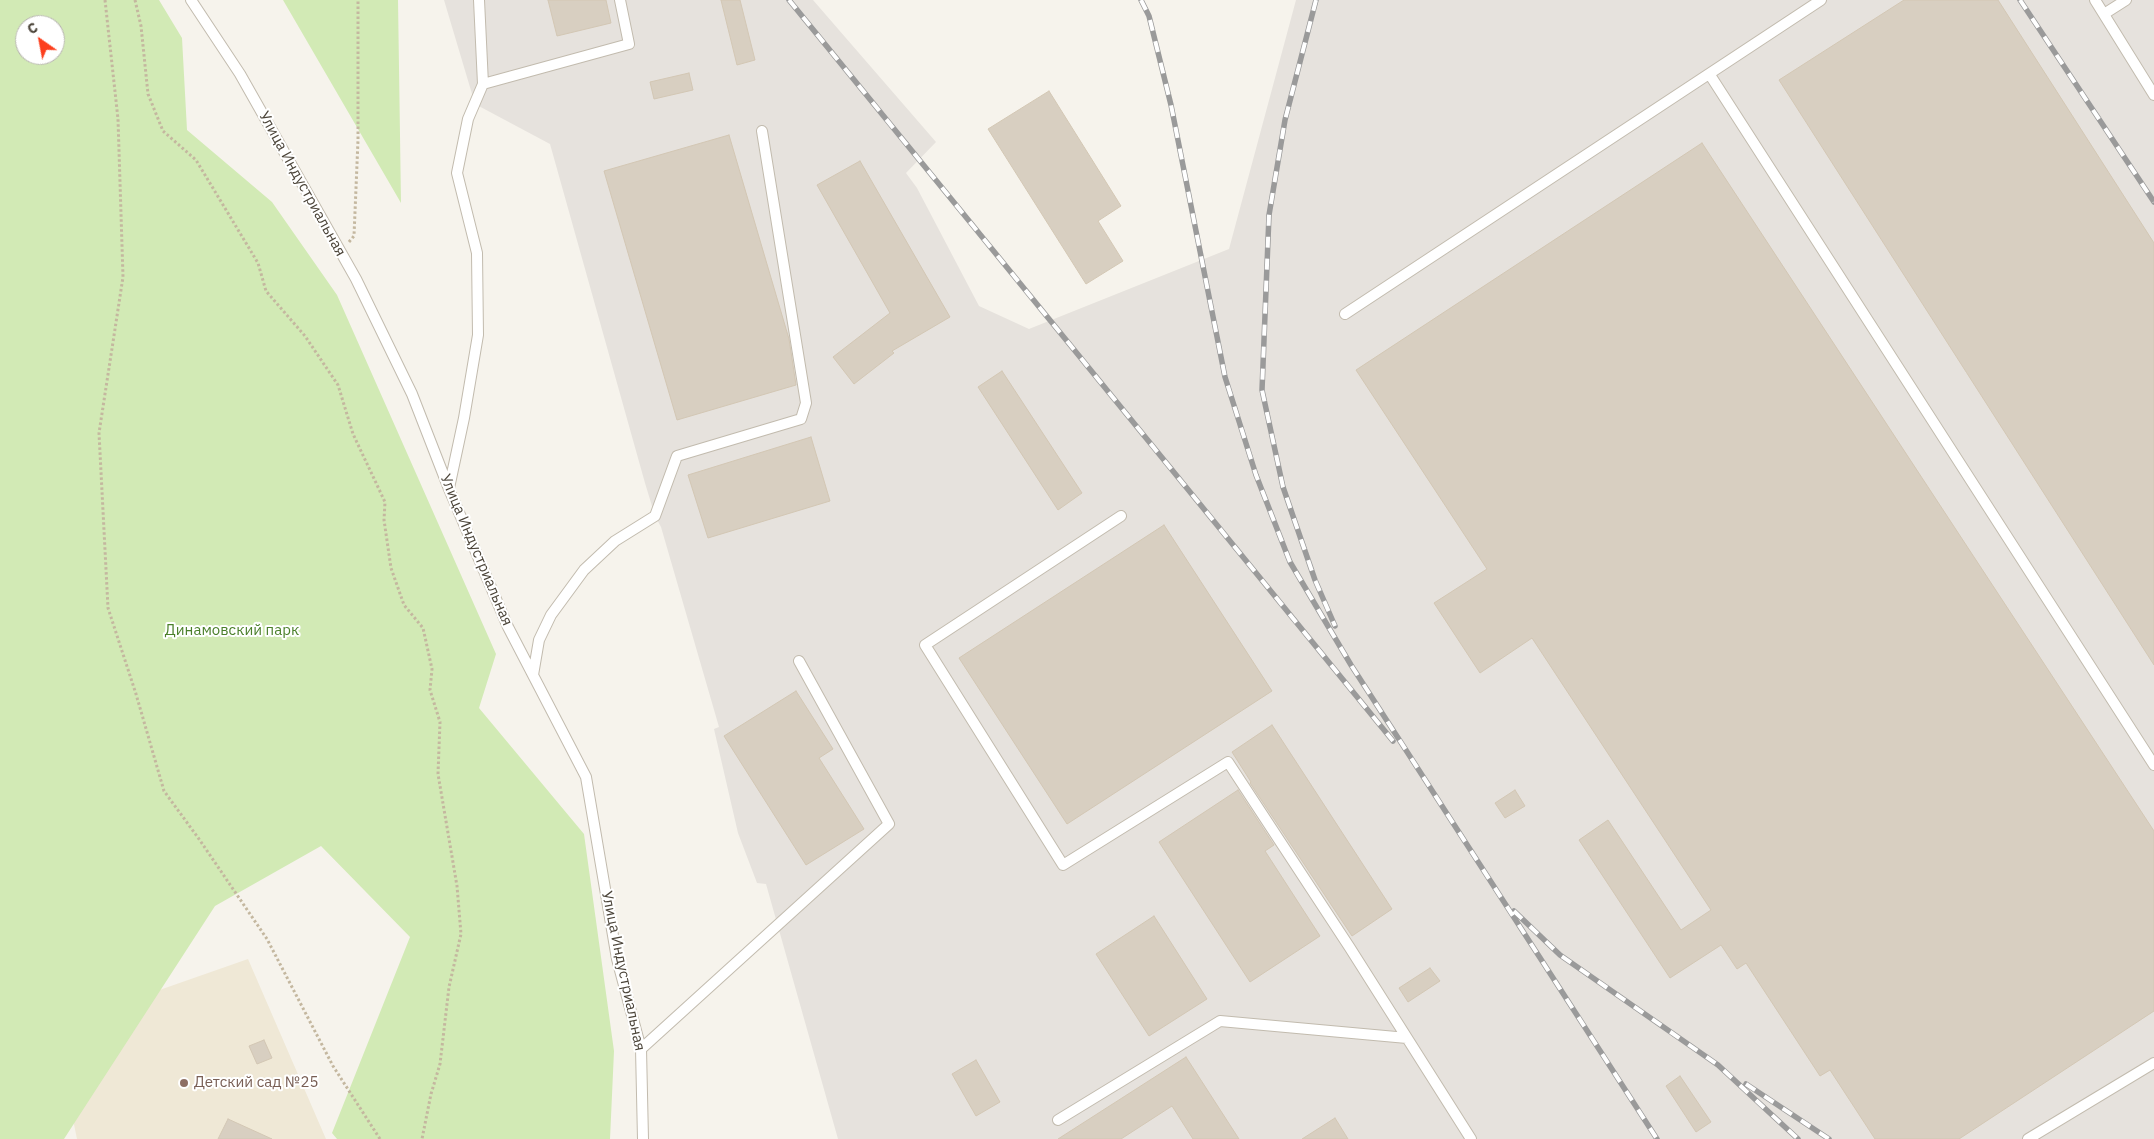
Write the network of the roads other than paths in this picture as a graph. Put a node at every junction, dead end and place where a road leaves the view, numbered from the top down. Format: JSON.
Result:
{"nodes":[{"id":1,"x":191,"y":0,"type":"edge"},
{"id":2,"x":479,"y":0,"type":"edge"},
{"id":3,"x":620,"y":0,"type":"edge"},
{"id":4,"x":1822,"y":0,"type":"edge"},
{"id":5,"x":2095,"y":0,"type":"edge"},
{"id":6,"x":2126,"y":0,"type":"edge"},
{"id":7,"x":2104,"y":14,"type":"junction"},
{"id":8,"x":1710,"y":75,"type":"junction"},
{"id":9,"x":483,"y":84,"type":"junction"},
{"id":10,"x":2154,"y":95,"type":"edge"},
{"id":11,"x":762,"y":131,"type":"dead end"},
{"id":12,"x":1345,"y":314,"type":"dead end"},
{"id":13,"x":449,"y":489,"type":"junction"},
{"id":14,"x":1122,"y":516,"type":"dead end"},
{"id":15,"x":799,"y":661,"type":"dead end"},
{"id":16,"x":533,"y":675,"type":"junction"},
{"id":17,"x":2154,"y":765,"type":"edge"},
{"id":18,"x":1407,"y":1038,"type":"junction"},
{"id":19,"x":642,"y":1049,"type":"junction"},
{"id":20,"x":2154,"y":1063,"type":"edge"},
{"id":21,"x":1058,"y":1120,"type":"dead end"},
{"id":22,"x":643,"y":1139,"type":"edge"},
{"id":23,"x":1471,"y":1139,"type":"edge"},
{"id":24,"x":2028,"y":1139,"type":"edge"}],
"edges":[{"from":1,"to":13,"type":"lane","name":"Улица Индустриальная"},
{"from":2,"to":9,"type":"lane"},
{"from":3,"to":9,"type":"lane"},
{"from":4,"to":8,"type":"lane"},
{"from":5,"to":7,"type":"lane"},
{"from":6,"to":7,"type":"lane"},
{"from":7,"to":10,"type":"lane"},
{"from":8,"to":12,"type":"lane"},
{"from":8,"to":17,"type":"lane"},
{"from":9,"to":13,"type":"lane"},
{"from":11,"to":16,"type":"lane"},
{"from":13,"to":16,"type":"lane","name":"Улица Индустриальная"},
{"from":14,"to":18,"type":"lane"},
{"from":15,"to":19,"type":"lane"},
{"from":16,"to":19,"type":"lane","name":"Улица Индустриальная"},
{"from":18,"to":21,"type":"lane"},
{"from":18,"to":23,"type":"lane"},
{"from":19,"to":22,"type":"lane","name":"Улица Индустриальная"},
{"from":20,"to":24,"type":"lane"}]}
